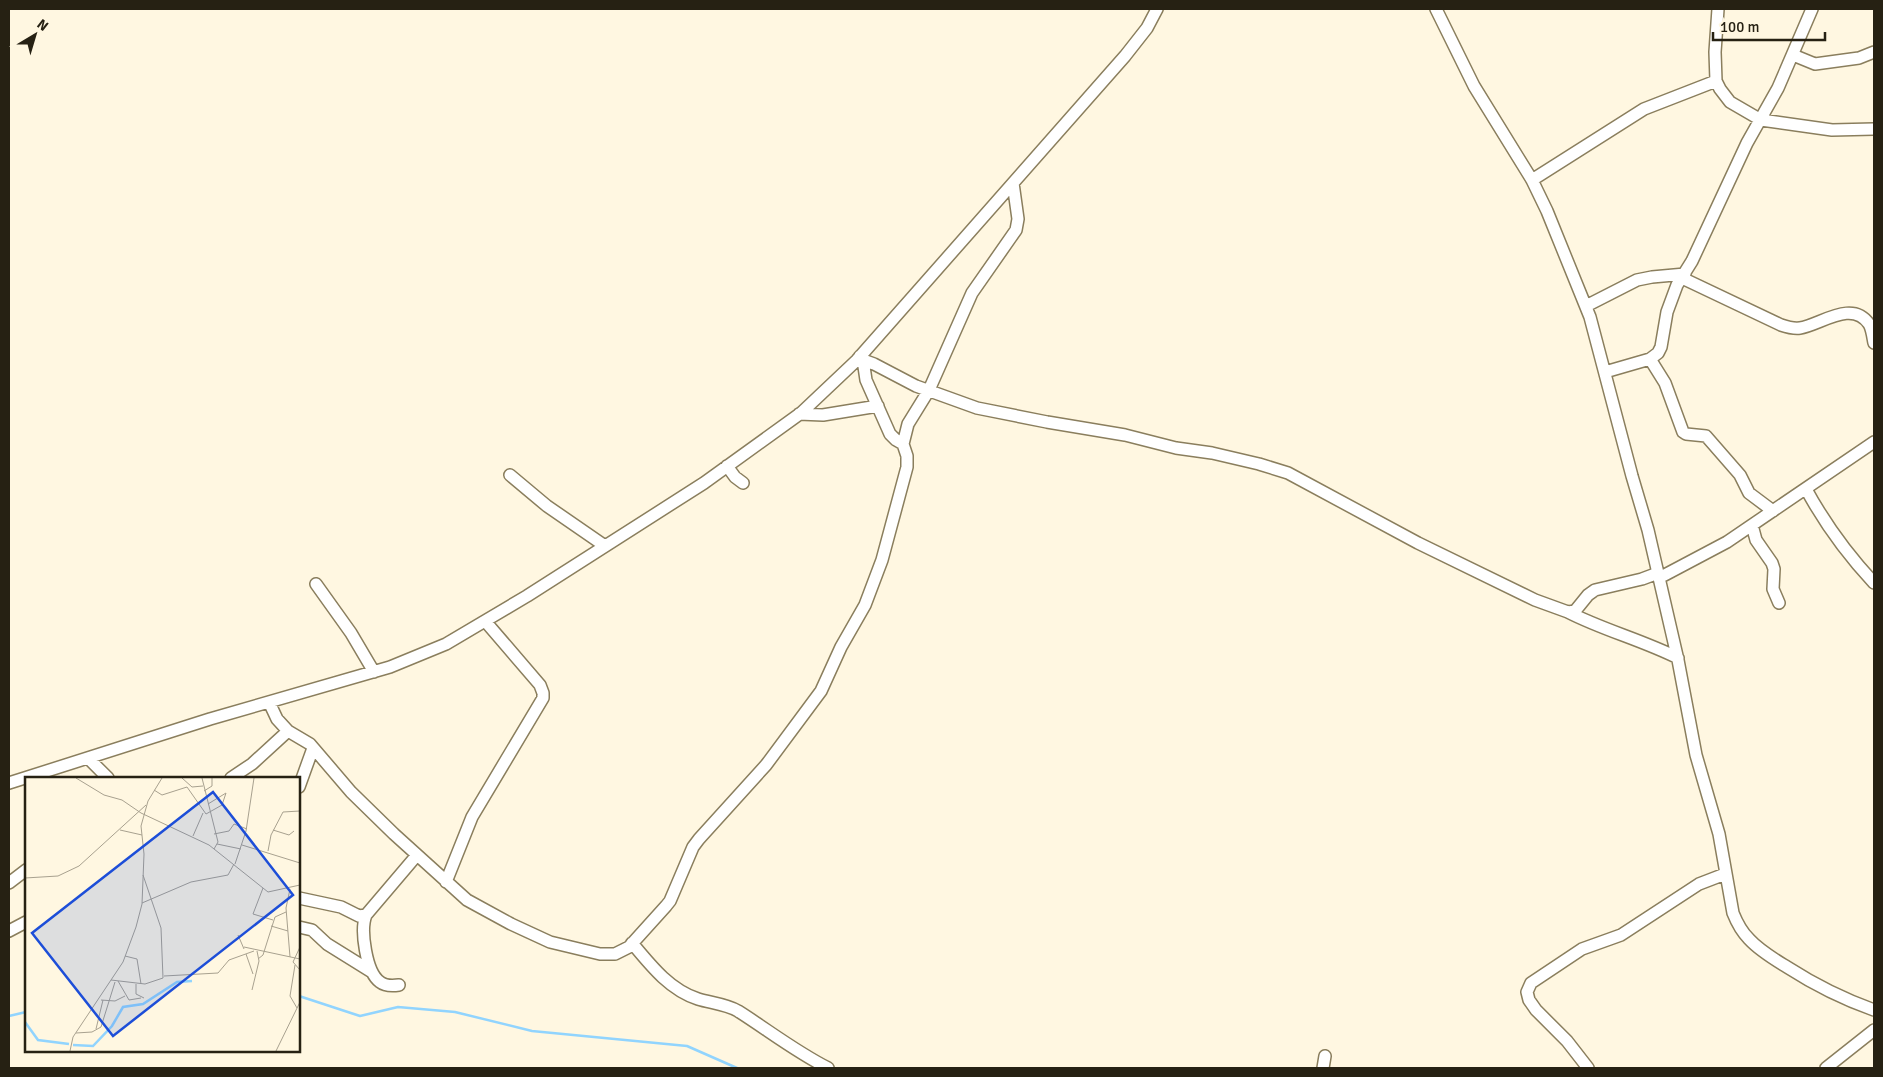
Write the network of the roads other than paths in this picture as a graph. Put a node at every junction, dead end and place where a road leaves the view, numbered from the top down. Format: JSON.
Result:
{"nodes":[{"id":1,"x":1157,"y":9,"type":"edge"},
{"id":2,"x":1436,"y":9,"type":"edge"},
{"id":3,"x":1718,"y":9,"type":"edge"},
{"id":4,"x":1812,"y":9,"type":"edge"},
{"id":5,"x":1874,"y":52,"type":"edge"},
{"id":6,"x":1793,"y":54,"type":"junction"},
{"id":7,"x":1716,"y":81,"type":"junction"},
{"id":8,"x":1761,"y":120,"type":"junction"},
{"id":9,"x":1874,"y":129,"type":"edge"},
{"id":10,"x":1532,"y":180,"type":"junction"},
{"id":11,"x":1013,"y":184,"type":"junction"},
{"id":12,"x":1684,"y":276,"type":"junction"},
{"id":13,"x":1586,"y":306,"type":"junction"},
{"id":14,"x":1874,"y":343,"type":"edge"},
{"id":15,"x":862,"y":358,"type":"junction"},
{"id":16,"x":1650,"y":359,"type":"junction"},
{"id":17,"x":1605,"y":372,"type":"junction"},
{"id":18,"x":929,"y":390,"type":"junction"},
{"id":19,"x":878,"y":406,"type":"junction"},
{"id":20,"x":799,"y":414,"type":"junction"},
{"id":21,"x":1874,"y":442,"type":"edge"},
{"id":22,"x":903,"y":444,"type":"junction"},
{"id":23,"x":727,"y":466,"type":"junction"},
{"id":24,"x":510,"y":475,"type":"dead end"},
{"id":25,"x":743,"y":483,"type":"dead end"},
{"id":26,"x":1806,"y":489,"type":"junction"},
{"id":27,"x":1773,"y":511,"type":"junction"},
{"id":28,"x":1752,"y":525,"type":"junction"},
{"id":29,"x":605,"y":546,"type":"junction"},
{"id":30,"x":1658,"y":576,"type":"junction"},
{"id":31,"x":1874,"y":583,"type":"edge"},
{"id":32,"x":316,"y":584,"type":"dead end"},
{"id":33,"x":1779,"y":603,"type":"dead end"},
{"id":34,"x":1568,"y":612,"type":"junction"},
{"id":35,"x":485,"y":621,"type":"junction"},
{"id":36,"x":1678,"y":658,"type":"junction"},
{"id":37,"x":374,"y":672,"type":"junction"},
{"id":38,"x":269,"y":702,"type":"junction"},
{"id":39,"x":288,"y":731,"type":"junction"},
{"id":40,"x":313,"y":748,"type":"junction"},
{"id":41,"x":88,"y":758,"type":"junction"},
{"id":42,"x":28,"y":777,"type":"edge"},
{"id":43,"x":107,"y":777,"type":"edge"},
{"id":44,"x":232,"y":777,"type":"edge"},
{"id":45,"x":25,"y":778,"type":"edge"},
{"id":46,"x":9,"y":783,"type":"edge"},
{"id":47,"x":300,"y":784,"type":"edge"},
{"id":48,"x":417,"y":855,"type":"junction"},
{"id":49,"x":25,"y":871,"type":"edge"},
{"id":50,"x":1725,"y":874,"type":"junction"},
{"id":51,"x":446,"y":882,"type":"junction"},
{"id":52,"x":9,"y":883,"type":"edge"},
{"id":53,"x":300,"y":898,"type":"edge"},
{"id":54,"x":366,"y":915,"type":"junction"},
{"id":55,"x":25,"y":923,"type":"edge"},
{"id":56,"x":300,"y":927,"type":"edge"},
{"id":57,"x":9,"y":931,"type":"edge"},
{"id":58,"x":632,"y":943,"type":"junction"},
{"id":59,"x":372,"y":972,"type":"junction"},
{"id":60,"x":399,"y":985,"type":"dead end"},
{"id":61,"x":1874,"y":1010,"type":"edge"},
{"id":62,"x":1874,"y":1030,"type":"edge"},
{"id":63,"x":1325,"y":1056,"type":"dead end"},
{"id":64,"x":828,"y":1068,"type":"edge"},
{"id":65,"x":1323,"y":1068,"type":"edge"},
{"id":66,"x":1588,"y":1068,"type":"edge"},
{"id":67,"x":1826,"y":1068,"type":"edge"}],
"edges":[{"from":1,"to":11,"type":"street"},
{"from":2,"to":10,"type":"street"},
{"from":3,"to":7,"type":"street"},
{"from":4,"to":6,"type":"street"},
{"from":5,"to":6,"type":"street"},
{"from":6,"to":8,"type":"street"},
{"from":7,"to":8,"type":"street"},
{"from":7,"to":10,"type":"street"},
{"from":8,"to":9,"type":"street"},
{"from":8,"to":12,"type":"street"},
{"from":10,"to":13,"type":"street"},
{"from":11,"to":15,"type":"street"},
{"from":11,"to":18,"type":"street"},
{"from":12,"to":13,"type":"street"},
{"from":12,"to":14,"type":"street"},
{"from":12,"to":16,"type":"street"},
{"from":13,"to":17,"type":"street"},
{"from":15,"to":18,"type":"street"},
{"from":15,"to":19,"type":"street"},
{"from":15,"to":20,"type":"street"},
{"from":16,"to":17,"type":"street"},
{"from":16,"to":27,"type":"street"},
{"from":17,"to":30,"type":"street"},
{"from":18,"to":22,"type":"street"},
{"from":18,"to":34,"type":"street"},
{"from":19,"to":20,"type":"street"},
{"from":19,"to":22,"type":"street"},
{"from":20,"to":23,"type":"street"},
{"from":21,"to":26,"type":"street"},
{"from":22,"to":58,"type":"street"},
{"from":23,"to":25,"type":"street"},
{"from":23,"to":29,"type":"street"},
{"from":24,"to":29,"type":"street"},
{"from":26,"to":27,"type":"street"},
{"from":26,"to":31,"type":"street"},
{"from":27,"to":28,"type":"street"},
{"from":28,"to":30,"type":"street"},
{"from":28,"to":33,"type":"street"},
{"from":29,"to":35,"type":"street"},
{"from":30,"to":34,"type":"street"},
{"from":30,"to":36,"type":"street"},
{"from":32,"to":37,"type":"street"},
{"from":34,"to":36,"type":"street"},
{"from":35,"to":37,"type":"street"},
{"from":35,"to":51,"type":"street"},
{"from":36,"to":50,"type":"street"},
{"from":37,"to":38,"type":"street"},
{"from":38,"to":39,"type":"street"},
{"from":38,"to":41,"type":"street"},
{"from":39,"to":40,"type":"street"},
{"from":39,"to":44,"type":"street"},
{"from":40,"to":47,"type":"street"},
{"from":40,"to":48,"type":"street"},
{"from":41,"to":42,"type":"street"},
{"from":41,"to":43,"type":"street"},
{"from":45,"to":46,"type":"street"},
{"from":48,"to":51,"type":"street"},
{"from":48,"to":54,"type":"street"},
{"from":49,"to":52,"type":"street"},
{"from":50,"to":61,"type":"street"},
{"from":50,"to":66,"type":"street"},
{"from":51,"to":58,"type":"street"},
{"from":53,"to":54,"type":"street"},
{"from":54,"to":59,"type":"street"},
{"from":55,"to":57,"type":"street"},
{"from":56,"to":59,"type":"street"},
{"from":58,"to":64,"type":"street"},
{"from":59,"to":60,"type":"street"},
{"from":62,"to":67,"type":"street"},
{"from":63,"to":65,"type":"street"}]}
